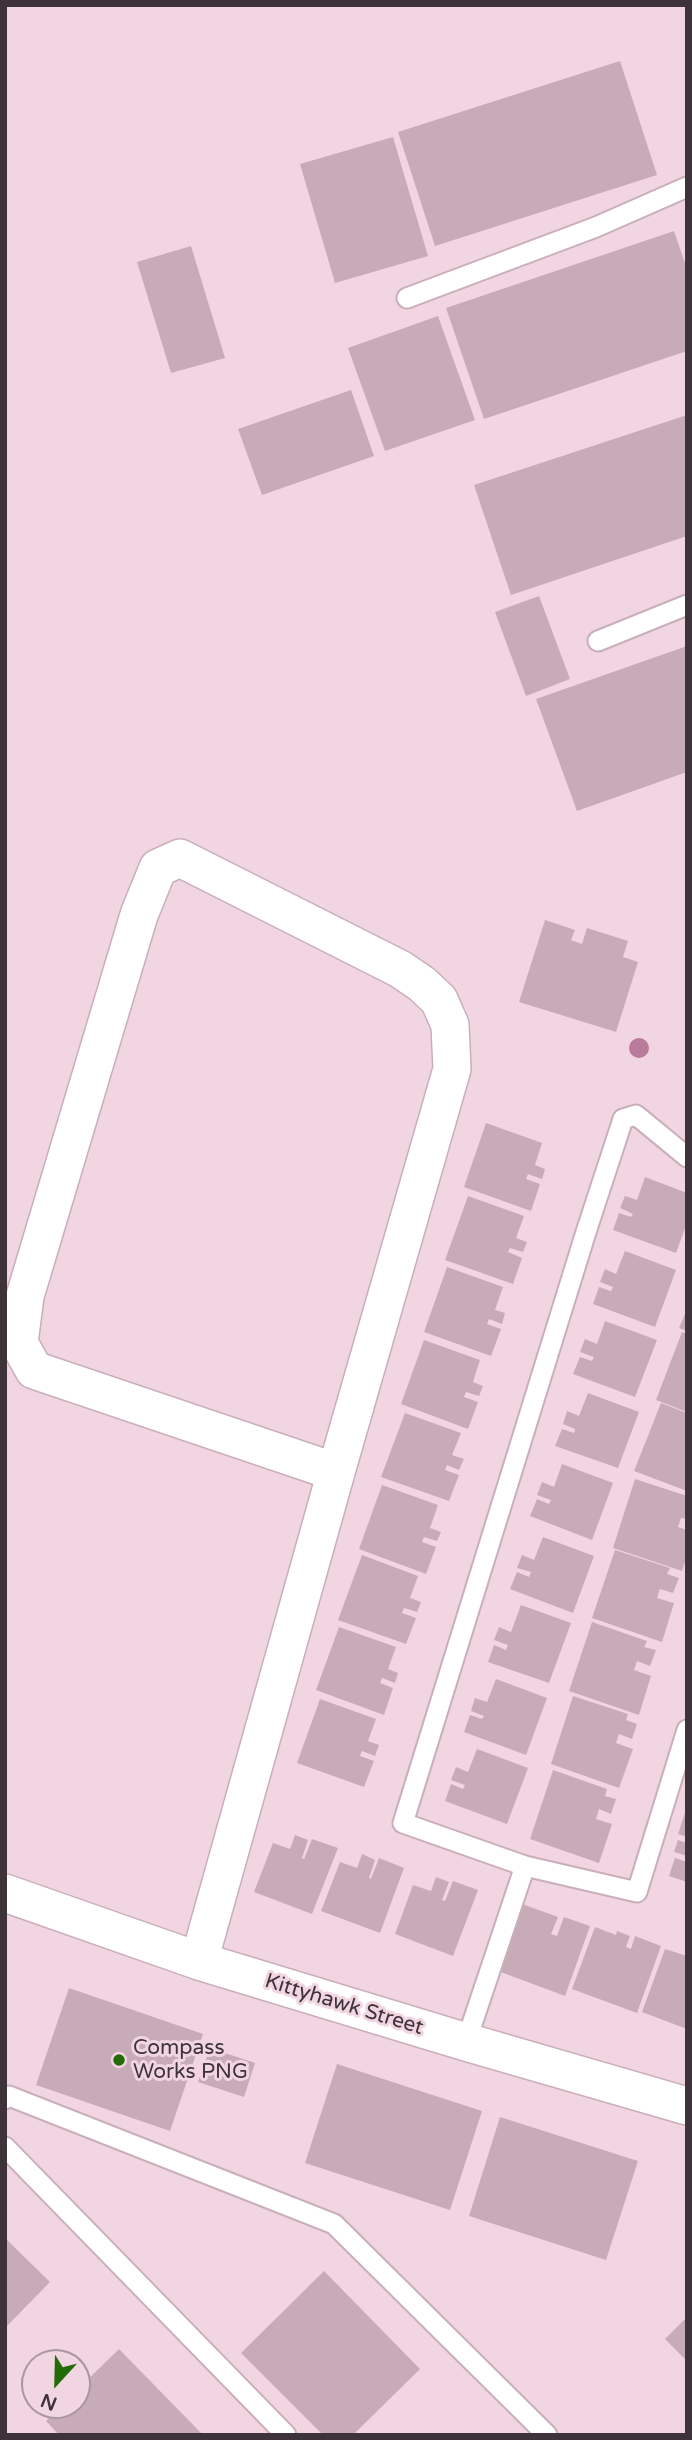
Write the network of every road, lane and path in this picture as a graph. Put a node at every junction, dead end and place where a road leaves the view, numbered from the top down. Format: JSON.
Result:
{"nodes":[{"id":1,"x":687,"y":187,"type":"edge"},
{"id":2,"x":407,"y":298,"type":"dead end"},
{"id":3,"x":687,"y":606,"type":"edge"},
{"id":4,"x":598,"y":641,"type":"dead end"},
{"id":5,"x":687,"y":1157,"type":"edge"},
{"id":6,"x":336,"y":1472,"type":"junction"},
{"id":7,"x":687,"y":1730,"type":"edge"},
{"id":8,"x":525,"y":1866,"type":"junction"},
{"id":9,"x":5,"y":1893,"type":"edge"},
{"id":10,"x":199,"y":1961,"type":"junction"},
{"id":11,"x":466,"y":2042,"type":"junction"},
{"id":12,"x":5,"y":2099,"type":"edge"},
{"id":13,"x":687,"y":2106,"type":"edge"},
{"id":14,"x":5,"y":2147,"type":"edge"},
{"id":15,"x":286,"y":2435,"type":"edge"},
{"id":16,"x":547,"y":2435,"type":"edge"}],
"edges":[{"from":1,"to":2,"type":"lane"},
{"from":3,"to":4,"type":"lane"},
{"from":5,"to":8,"type":"lane"},
{"from":6,"to":6,"type":"street"},
{"from":6,"to":10,"type":"street"},
{"from":7,"to":8,"type":"lane"},
{"from":8,"to":11,"type":"lane"},
{"from":9,"to":10,"type":"street","name":"Kittyhawk Street"},
{"from":10,"to":11,"type":"street","name":"Kittyhawk Street"},
{"from":11,"to":13,"type":"street","name":"Kittyhawk Street"},
{"from":12,"to":16,"type":"lane"},
{"from":14,"to":15,"type":"lane"}]}
